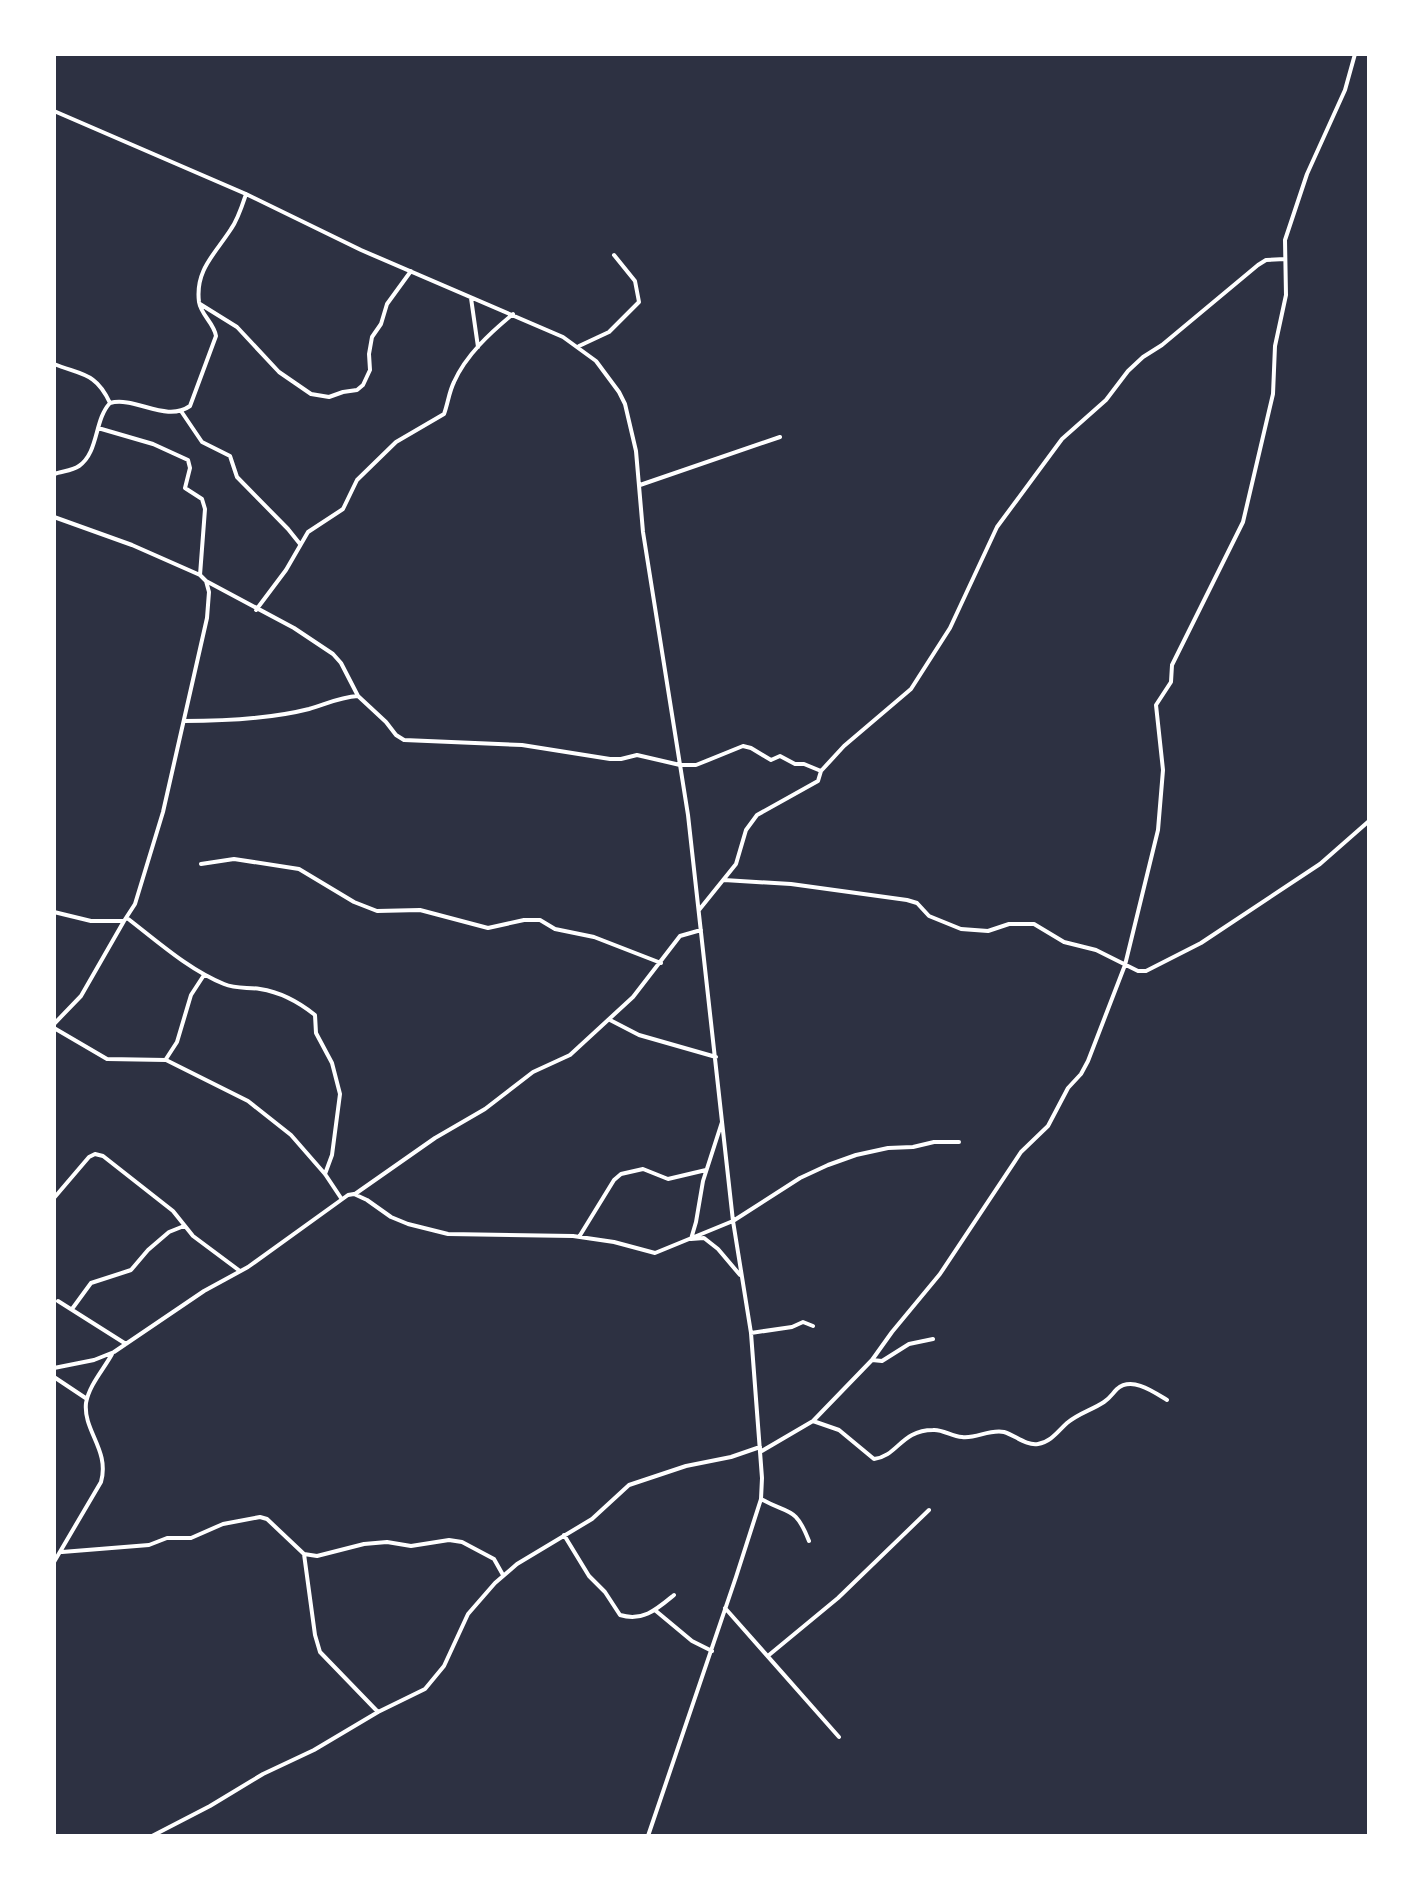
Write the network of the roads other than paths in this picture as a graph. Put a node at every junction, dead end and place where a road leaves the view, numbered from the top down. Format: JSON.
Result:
{"nodes":[{"id":1,"x":1355,"y":54,"type":"edge"},
{"id":2,"x":54,"y":111,"type":"edge"},
{"id":3,"x":246,"y":194,"type":"junction"},
{"id":4,"x":614,"y":255,"type":"dead end"},
{"id":5,"x":1285,"y":259,"type":"junction"},
{"id":6,"x":411,"y":271,"type":"junction"},
{"id":7,"x":471,"y":296,"type":"junction"},
{"id":8,"x":200,"y":304,"type":"junction"},
{"id":9,"x":513,"y":314,"type":"junction"},
{"id":10,"x":579,"y":346,"type":"junction"},
{"id":11,"x":478,"y":347,"type":"junction"},
{"id":12,"x":54,"y":364,"type":"edge"},
{"id":13,"x":110,"y":403,"type":"junction"},
{"id":14,"x":181,"y":411,"type":"junction"},
{"id":15,"x":98,"y":428,"type":"junction"},
{"id":16,"x":780,"y":437,"type":"dead end"},
{"id":17,"x":54,"y":474,"type":"edge"},
{"id":18,"x":640,"y":485,"type":"junction"},
{"id":19,"x":54,"y":517,"type":"edge"},
{"id":20,"x":300,"y":544,"type":"junction"},
{"id":21,"x":200,"y":575,"type":"junction"},
{"id":22,"x":206,"y":581,"type":"junction"},
{"id":23,"x":256,"y":610,"type":"junction"},
{"id":24,"x":358,"y":696,"type":"junction"},
{"id":25,"x":184,"y":721,"type":"junction"},
{"id":26,"x":680,"y":765,"type":"junction"},
{"id":27,"x":821,"y":771,"type":"junction"},
{"id":28,"x":1369,"y":821,"type":"edge"},
{"id":29,"x":201,"y":864,"type":"dead end"},
{"id":30,"x":724,"y":880,"type":"junction"},
{"id":31,"x":699,"y":910,"type":"junction"},
{"id":32,"x":54,"y":912,"type":"edge"},
{"id":33,"x":125,"y":919,"type":"junction"},
{"id":34,"x":701,"y":930,"type":"junction"},
{"id":35,"x":661,"y":963,"type":"junction"},
{"id":36,"x":1125,"y":965,"type":"junction"},
{"id":37,"x":204,"y":975,"type":"junction"},
{"id":38,"x":610,"y":1020,"type":"junction"},
{"id":39,"x":54,"y":1026,"type":"edge"},
{"id":40,"x":716,"y":1057,"type":"junction"},
{"id":41,"x":166,"y":1060,"type":"junction"},
{"id":42,"x":723,"y":1120,"type":"junction"},
{"id":43,"x":959,"y":1142,"type":"dead end"},
{"id":44,"x":706,"y":1170,"type":"junction"},
{"id":45,"x":325,"y":1174,"type":"junction"},
{"id":46,"x":354,"y":1194,"type":"junction"},
{"id":47,"x":54,"y":1198,"type":"edge"},
{"id":48,"x":341,"y":1198,"type":"junction"},
{"id":49,"x":733,"y":1221,"type":"junction"},
{"id":50,"x":184,"y":1226,"type":"junction"},
{"id":51,"x":579,"y":1237,"type":"junction"},
{"id":52,"x":691,"y":1239,"type":"junction"},
{"id":53,"x":240,"y":1271,"type":"junction"},
{"id":54,"x":741,"y":1276,"type":"junction"},
{"id":55,"x":58,"y":1301,"type":"dead end"},
{"id":56,"x":72,"y":1309,"type":"junction"},
{"id":57,"x":813,"y":1326,"type":"dead end"},
{"id":58,"x":751,"y":1333,"type":"junction"},
{"id":59,"x":933,"y":1339,"type":"dead end"},
{"id":60,"x":126,"y":1344,"type":"junction"},
{"id":61,"x":114,"y":1352,"type":"junction"},
{"id":62,"x":872,"y":1360,"type":"junction"},
{"id":63,"x":54,"y":1368,"type":"edge"},
{"id":64,"x":54,"y":1377,"type":"edge"},
{"id":65,"x":87,"y":1399,"type":"junction"},
{"id":66,"x":1167,"y":1400,"type":"dead end"},
{"id":67,"x":813,"y":1421,"type":"junction"},
{"id":68,"x":760,"y":1450,"type":"junction"},
{"id":69,"x":761,"y":1499,"type":"junction"},
{"id":70,"x":929,"y":1510,"type":"dead end"},
{"id":71,"x":564,"y":1535,"type":"junction"},
{"id":72,"x":809,"y":1541,"type":"dead end"},
{"id":73,"x":62,"y":1552,"type":"junction"},
{"id":74,"x":304,"y":1554,"type":"junction"},
{"id":75,"x":54,"y":1562,"type":"edge"},
{"id":76,"x":503,"y":1575,"type":"junction"},
{"id":77,"x":674,"y":1595,"type":"dead end"},
{"id":78,"x":725,"y":1608,"type":"junction"},
{"id":79,"x":656,"y":1611,"type":"junction"},
{"id":80,"x":712,"y":1651,"type":"junction"},
{"id":81,"x":769,"y":1655,"type":"junction"},
{"id":82,"x":378,"y":1712,"type":"junction"},
{"id":83,"x":839,"y":1737,"type":"dead end"},
{"id":84,"x":152,"y":1836,"type":"edge"},
{"id":85,"x":648,"y":1836,"type":"edge"}],
"edges":[{"from":1,"to":5,"type":"street"},
{"from":2,"to":3,"type":"street"},
{"from":3,"to":6,"type":"street"},
{"from":3,"to":8,"type":"street"},
{"from":4,"to":10,"type":"street"},
{"from":5,"to":27,"type":"street"},
{"from":5,"to":36,"type":"street"},
{"from":6,"to":7,"type":"street"},
{"from":6,"to":8,"type":"street"},
{"from":7,"to":9,"type":"street"},
{"from":7,"to":11,"type":"street"},
{"from":8,"to":14,"type":"street"},
{"from":9,"to":10,"type":"street"},
{"from":9,"to":11,"type":"street"},
{"from":10,"to":18,"type":"street"},
{"from":11,"to":20,"type":"street"},
{"from":12,"to":13,"type":"street"},
{"from":13,"to":14,"type":"street"},
{"from":13,"to":15,"type":"street"},
{"from":14,"to":20,"type":"street"},
{"from":15,"to":17,"type":"street"},
{"from":15,"to":21,"type":"street"},
{"from":16,"to":18,"type":"street"},
{"from":18,"to":26,"type":"street"},
{"from":19,"to":21,"type":"street"},
{"from":20,"to":23,"type":"street"},
{"from":21,"to":22,"type":"street"},
{"from":22,"to":23,"type":"street"},
{"from":22,"to":25,"type":"street"},
{"from":23,"to":24,"type":"street"},
{"from":24,"to":25,"type":"street"},
{"from":24,"to":26,"type":"street"},
{"from":25,"to":33,"type":"street"},
{"from":26,"to":27,"type":"street"},
{"from":26,"to":31,"type":"street"},
{"from":27,"to":30,"type":"street"},
{"from":28,"to":36,"type":"street"},
{"from":29,"to":35,"type":"street"},
{"from":30,"to":31,"type":"street"},
{"from":30,"to":36,"type":"street"},
{"from":31,"to":34,"type":"street"},
{"from":32,"to":33,"type":"street"},
{"from":33,"to":37,"type":"street"},
{"from":33,"to":39,"type":"street"},
{"from":34,"to":35,"type":"street"},
{"from":34,"to":40,"type":"street"},
{"from":35,"to":38,"type":"street"},
{"from":36,"to":62,"type":"street"},
{"from":37,"to":41,"type":"street"},
{"from":37,"to":45,"type":"street"},
{"from":38,"to":40,"type":"street"},
{"from":38,"to":46,"type":"street"},
{"from":39,"to":41,"type":"street"},
{"from":40,"to":42,"type":"street"},
{"from":41,"to":45,"type":"street"},
{"from":42,"to":44,"type":"street"},
{"from":42,"to":49,"type":"street"},
{"from":43,"to":49,"type":"street"},
{"from":44,"to":51,"type":"street"},
{"from":44,"to":52,"type":"street"},
{"from":45,"to":48,"type":"street"},
{"from":46,"to":48,"type":"street"},
{"from":46,"to":51,"type":"street"},
{"from":47,"to":50,"type":"street"},
{"from":48,"to":53,"type":"street"},
{"from":49,"to":52,"type":"street"},
{"from":49,"to":54,"type":"street"},
{"from":50,"to":53,"type":"street"},
{"from":50,"to":56,"type":"street"},
{"from":51,"to":52,"type":"street"},
{"from":52,"to":54,"type":"street"},
{"from":53,"to":60,"type":"street"},
{"from":54,"to":58,"type":"street"},
{"from":55,"to":56,"type":"street"},
{"from":56,"to":60,"type":"street"},
{"from":57,"to":58,"type":"street"},
{"from":58,"to":68,"type":"street"},
{"from":59,"to":62,"type":"street"},
{"from":60,"to":61,"type":"street"},
{"from":61,"to":63,"type":"street"},
{"from":61,"to":65,"type":"street"},
{"from":62,"to":67,"type":"street"},
{"from":64,"to":65,"type":"street"},
{"from":65,"to":73,"type":"street"},
{"from":66,"to":67,"type":"street"},
{"from":67,"to":68,"type":"street"},
{"from":68,"to":69,"type":"street"},
{"from":68,"to":71,"type":"street"},
{"from":69,"to":72,"type":"street"},
{"from":69,"to":78,"type":"street"},
{"from":70,"to":81,"type":"street"},
{"from":71,"to":76,"type":"street"},
{"from":71,"to":79,"type":"street"},
{"from":73,"to":74,"type":"street"},
{"from":73,"to":75,"type":"street"},
{"from":74,"to":76,"type":"street"},
{"from":74,"to":82,"type":"street"},
{"from":76,"to":82,"type":"street"},
{"from":77,"to":79,"type":"street"},
{"from":78,"to":80,"type":"street"},
{"from":78,"to":81,"type":"street"},
{"from":79,"to":80,"type":"street"},
{"from":80,"to":85,"type":"street"},
{"from":81,"to":83,"type":"street"},
{"from":82,"to":84,"type":"street"}]}
